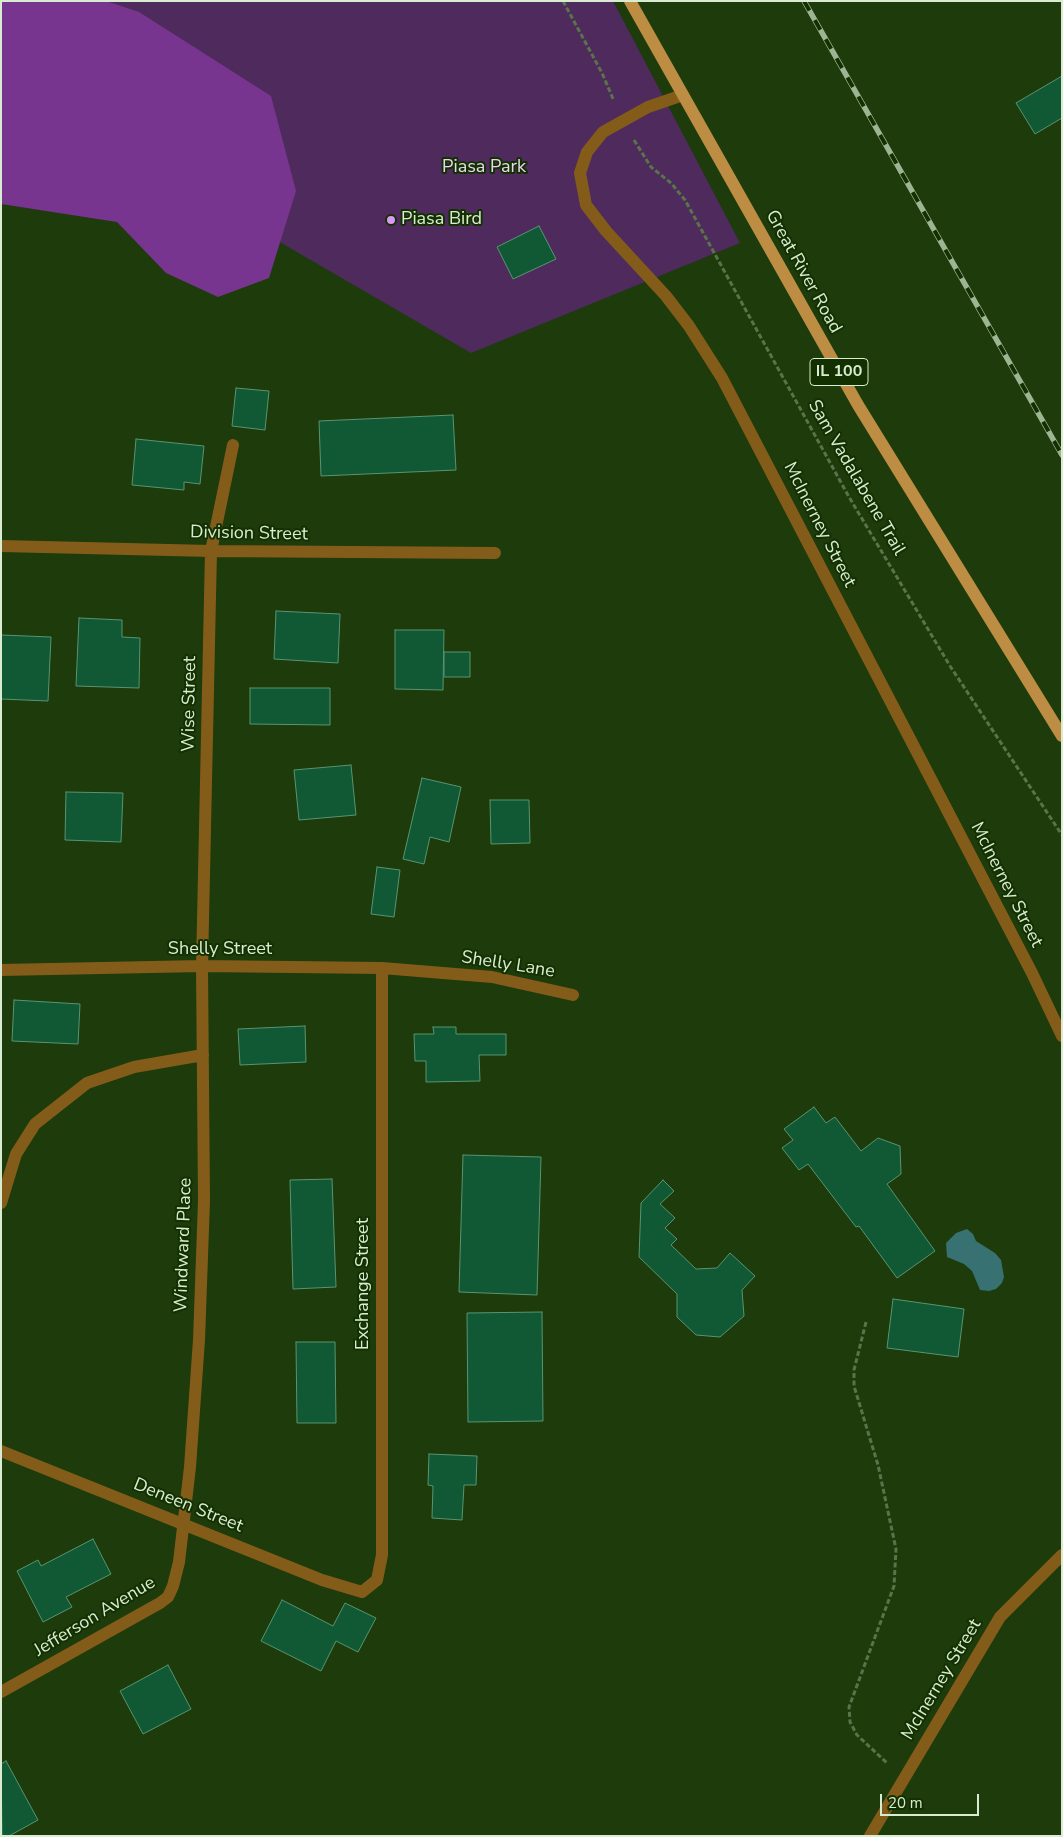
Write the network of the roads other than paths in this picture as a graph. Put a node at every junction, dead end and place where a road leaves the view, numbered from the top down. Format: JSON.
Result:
{"nodes":[{"id":1,"x":630,"y":1,"type":"edge"},
{"id":2,"x":683,"y":95,"type":"junction"},
{"id":3,"x":233,"y":444,"type":"dead end"},
{"id":4,"x":1,"y":546,"type":"edge"},
{"id":5,"x":211,"y":551,"type":"junction"},
{"id":6,"x":496,"y":554,"type":"dead end"},
{"id":7,"x":1062,"y":736,"type":"edge"},
{"id":8,"x":202,"y":966,"type":"junction"},
{"id":9,"x":382,"y":968,"type":"junction"},
{"id":10,"x":1,"y":970,"type":"edge"},
{"id":11,"x":438,"y":973,"type":"joint"},
{"id":12,"x":573,"y":995,"type":"dead end"},
{"id":13,"x":1062,"y":1036,"type":"edge"},
{"id":14,"x":203,"y":1055,"type":"junction"},
{"id":15,"x":1,"y":1203,"type":"edge"},
{"id":16,"x":1,"y":1451,"type":"edge"},
{"id":17,"x":184,"y":1524,"type":"junction"},
{"id":18,"x":1062,"y":1554,"type":"edge"},
{"id":19,"x":362,"y":1592,"type":"joint"},
{"id":20,"x":1,"y":1692,"type":"edge"},
{"id":21,"x":870,"y":1836,"type":"edge"}],
"edges":[{"from":1,"to":2,"type":"main road","name":"Great River Road","number":"IL 100"},
{"from":2,"to":7,"type":"main road","name":"Great River Road","number":"IL 100"},
{"from":2,"to":13,"type":"street","name":"McInerney Street"},
{"from":3,"to":5,"type":"street","name":"Wise Street"},
{"from":4,"to":5,"type":"street","name":"Division Street"},
{"from":5,"to":6,"type":"street","name":"Division Street"},
{"from":5,"to":8,"type":"street","name":"Wise Street"},
{"from":8,"to":9,"type":"street","name":"Shelly Street"},
{"from":8,"to":10,"type":"street","name":"Shelly Street"},
{"from":8,"to":14,"type":"street","name":"Windward Place"},
{"from":9,"to":11,"type":"street","name":"Shelly Street"},
{"from":9,"to":19,"type":"street","name":"Exchange Street"},
{"from":11,"to":12,"type":"street","name":"Shelly Lane"},
{"from":14,"to":15,"type":"street"},
{"from":14,"to":17,"type":"street","name":"Windward Place"},
{"from":16,"to":17,"type":"street","name":"Deneen Street"},
{"from":17,"to":19,"type":"street","name":"Deneen Street"},
{"from":17,"to":20,"type":"street","name":"Jefferson Avenue"},
{"from":18,"to":21,"type":"street","name":"McInerney Street"}]}
